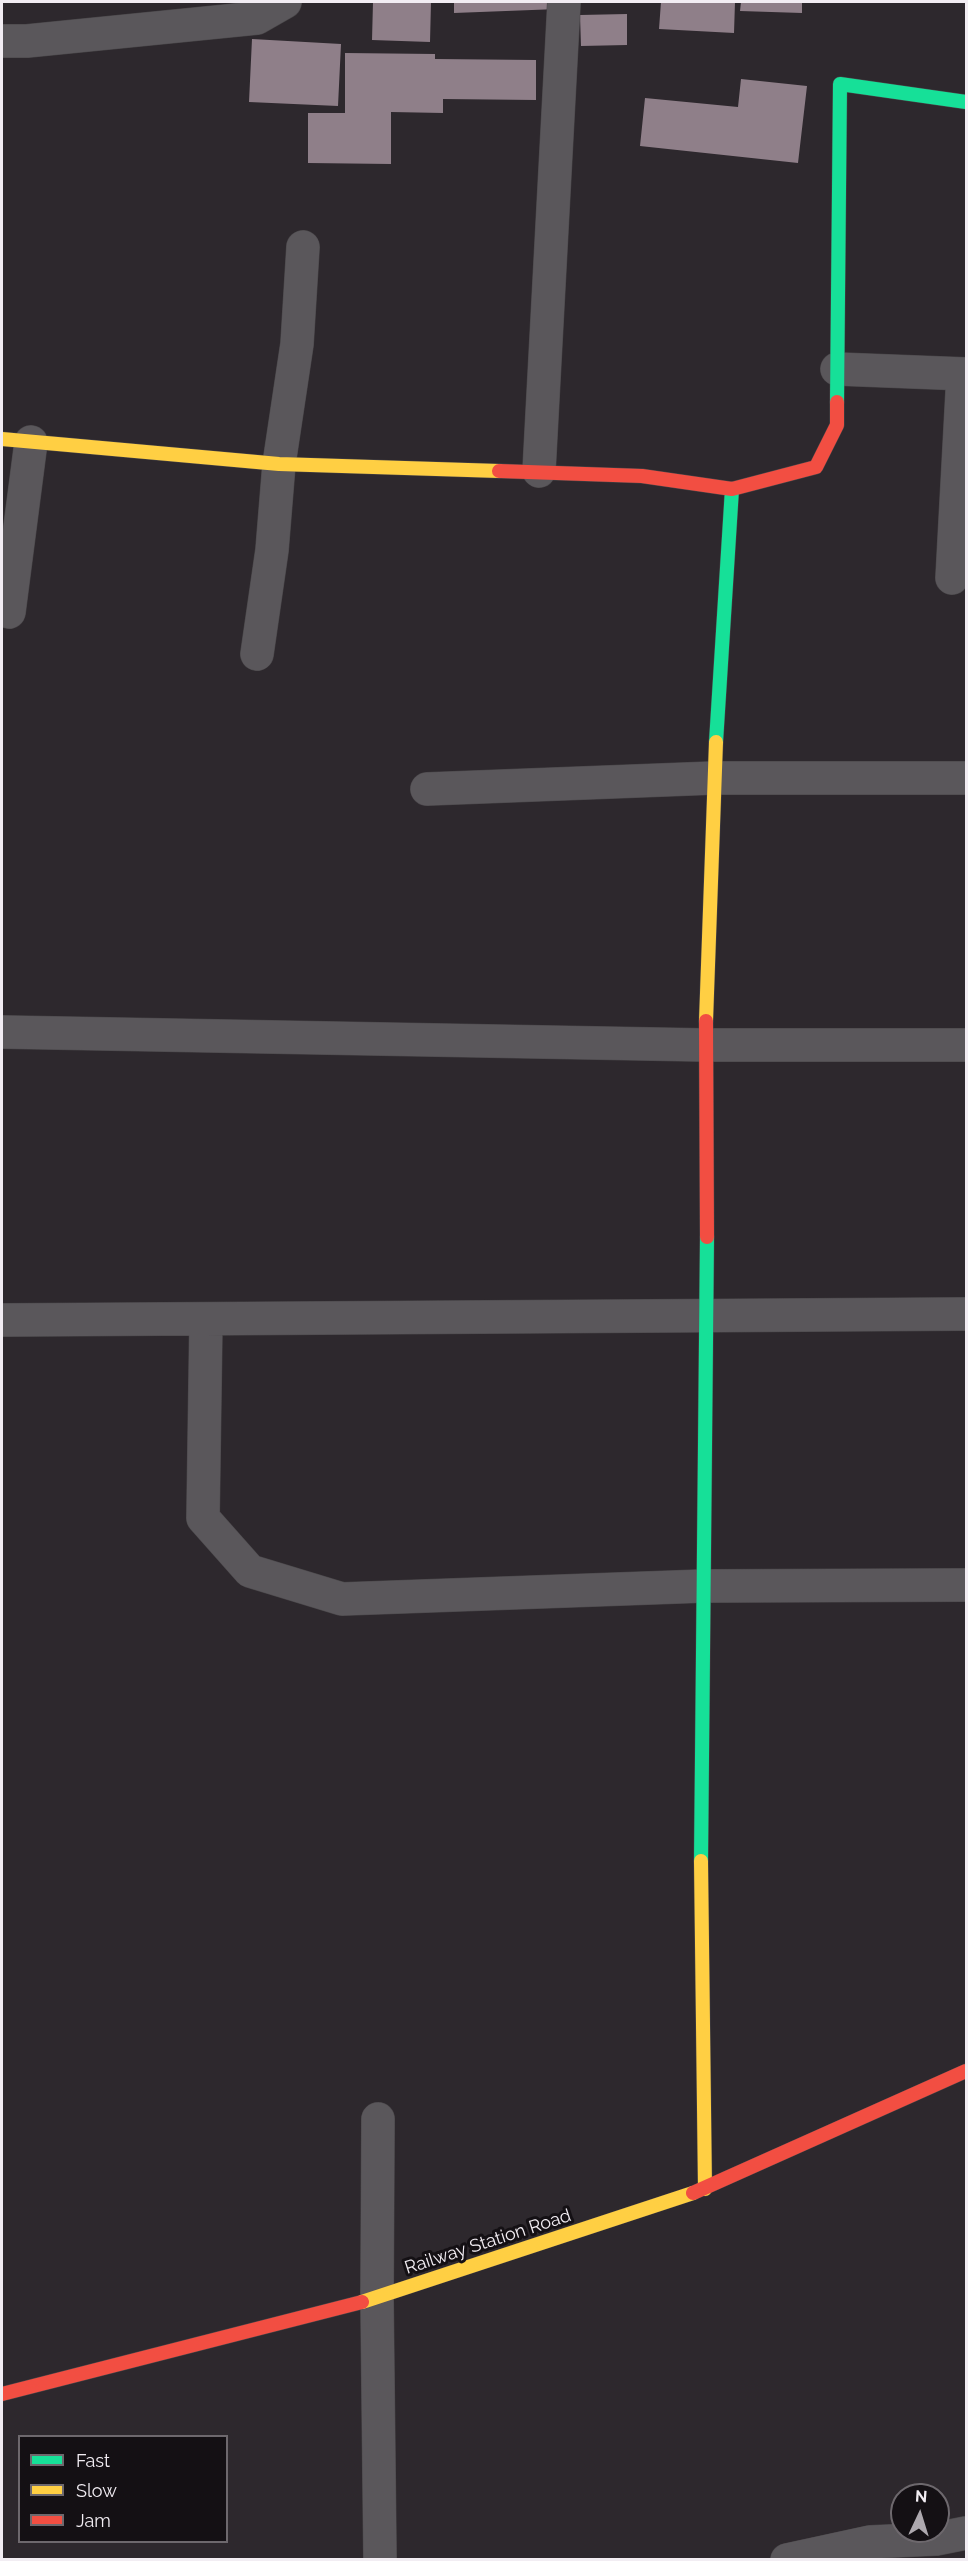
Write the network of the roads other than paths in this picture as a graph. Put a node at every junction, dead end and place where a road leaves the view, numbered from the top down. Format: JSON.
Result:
{"nodes":[{"id":1,"x":285,"y":2,"type":"edge"},
{"id":2,"x":564,"y":2,"type":"edge"},
{"id":3,"x":2,"y":41,"type":"edge"},
{"id":4,"x":966,"y":102,"type":"edge"},
{"id":5,"x":303,"y":247,"type":"dead end"},
{"id":6,"x":837,"y":369,"type":"junction"},
{"id":7,"x":964,"y":374,"type":"edge"},
{"id":8,"x":16,"y":441,"type":"edge"},
{"id":9,"x":279,"y":464,"type":"junction"},
{"id":10,"x":539,"y":471,"type":"junction"},
{"id":11,"x":732,"y":489,"type":"junction"},
{"id":12,"x":952,"y":578,"type":"dead end"},
{"id":13,"x":9,"y":612,"type":"dead end"},
{"id":14,"x":257,"y":654,"type":"dead end"},
{"id":15,"x":714,"y":778,"type":"junction"},
{"id":16,"x":966,"y":778,"type":"edge"},
{"id":17,"x":428,"y":789,"type":"dead end"},
{"id":18,"x":2,"y":1032,"type":"edge"},
{"id":19,"x":705,"y":1045,"type":"junction"},
{"id":20,"x":966,"y":1045,"type":"edge"},
{"id":21,"x":966,"y":1314,"type":"edge"},
{"id":22,"x":708,"y":1317,"type":"junction"},
{"id":23,"x":206,"y":1319,"type":"junction"},
{"id":24,"x":2,"y":1320,"type":"edge"},
{"id":25,"x":966,"y":1585,"type":"edge"},
{"id":26,"x":704,"y":1586,"type":"junction"},
{"id":27,"x":966,"y":2071,"type":"edge"},
{"id":28,"x":378,"y":2119,"type":"dead end"},
{"id":29,"x":705,"y":2189,"type":"junction"},
{"id":30,"x":376,"y":2298,"type":"junction"},
{"id":31,"x":2,"y":2394,"type":"edge"},
{"id":32,"x":966,"y":2533,"type":"edge"},
{"id":33,"x":900,"y":2550,"type":"edge"},
{"id":34,"x":380,"y":2559,"type":"edge"},
{"id":35,"x":787,"y":2559,"type":"edge"}],
"edges":[{"from":1,"to":3,"type":"street"},
{"from":2,"to":10,"type":"street"},
{"from":4,"to":6,"type":"street"},
{"from":5,"to":9,"type":"street"},
{"from":6,"to":7,"type":"street"},
{"from":6,"to":11,"type":"street"},
{"from":7,"to":12,"type":"street"},
{"from":8,"to":9,"type":"street"},
{"from":8,"to":13,"type":"street"},
{"from":9,"to":10,"type":"street"},
{"from":9,"to":14,"type":"street"},
{"from":10,"to":11,"type":"street"},
{"from":11,"to":15,"type":"street"},
{"from":15,"to":16,"type":"street"},
{"from":15,"to":17,"type":"street"},
{"from":15,"to":19,"type":"street"},
{"from":18,"to":19,"type":"street"},
{"from":19,"to":20,"type":"street"},
{"from":19,"to":22,"type":"street"},
{"from":21,"to":22,"type":"street"},
{"from":22,"to":23,"type":"street"},
{"from":22,"to":26,"type":"street"},
{"from":23,"to":24,"type":"street"},
{"from":23,"to":26,"type":"street"},
{"from":25,"to":26,"type":"street"},
{"from":26,"to":29,"type":"street"},
{"from":27,"to":29,"type":"street","name":"Railway Station Road"},
{"from":28,"to":30,"type":"street"},
{"from":29,"to":30,"type":"street","name":"Railway Station Road"},
{"from":30,"to":31,"type":"street","name":"Railway Station Road"},
{"from":30,"to":34,"type":"street"},
{"from":32,"to":33,"type":"street"},
{"from":33,"to":35,"type":"street"}]}
